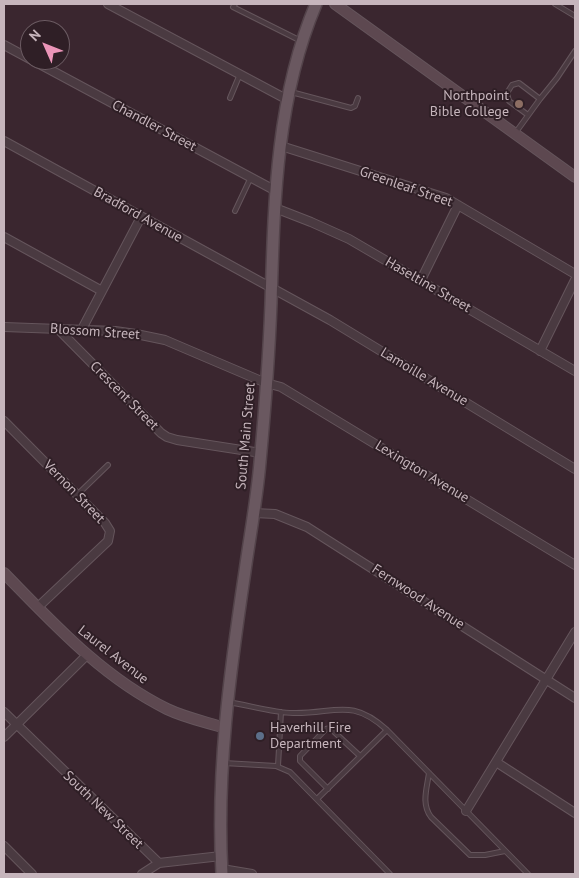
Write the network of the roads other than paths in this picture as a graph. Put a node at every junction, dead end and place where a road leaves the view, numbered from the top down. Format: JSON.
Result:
{"nodes":[{"id":1,"x":108,"y":4,"type":"edge"},
{"id":2,"x":235,"y":4,"type":"edge"},
{"id":3,"x":316,"y":4,"type":"edge"},
{"id":4,"x":335,"y":4,"type":"edge"},
{"id":5,"x":555,"y":4,"type":"edge"},
{"id":6,"x":575,"y":16,"type":"edge"},
{"id":7,"x":301,"y":41,"type":"junction"},
{"id":8,"x":4,"y":45,"type":"edge"},
{"id":9,"x":575,"y":51,"type":"edge"},
{"id":10,"x":20,"y":54,"type":"edge"},
{"id":11,"x":50,"y":70,"type":"edge"},
{"id":12,"x":240,"y":74,"type":"junction"},
{"id":13,"x":288,"y":96,"type":"junction"},
{"id":14,"x":230,"y":98,"type":"dead end"},
{"id":15,"x":358,"y":98,"type":"dead end"},
{"id":16,"x":540,"y":99,"type":"junction"},
{"id":17,"x":528,"y":115,"type":"junction"},
{"id":18,"x":515,"y":134,"type":"junction"},
{"id":19,"x":4,"y":141,"type":"edge"},
{"id":20,"x":281,"y":146,"type":"junction"},
{"id":21,"x":575,"y":176,"type":"edge"},
{"id":22,"x":251,"y":178,"type":"junction"},
{"id":23,"x":276,"y":191,"type":"junction"},
{"id":24,"x":458,"y":205,"type":"junction"},
{"id":25,"x":276,"y":208,"type":"junction"},
{"id":26,"x":235,"y":211,"type":"dead end"},
{"id":27,"x":141,"y":217,"type":"junction"},
{"id":28,"x":4,"y":237,"type":"edge"},
{"id":29,"x":575,"y":274,"type":"edge"},
{"id":30,"x":421,"y":280,"type":"junction"},
{"id":31,"x":575,"y":280,"type":"edge"},
{"id":32,"x":271,"y":288,"type":"junction"},
{"id":33,"x":102,"y":291,"type":"junction"},
{"id":34,"x":4,"y":327,"type":"edge"},
{"id":35,"x":57,"y":328,"type":"junction"},
{"id":36,"x":82,"y":329,"type":"junction"},
{"id":37,"x":540,"y":351,"type":"junction"},
{"id":38,"x":575,"y":371,"type":"edge"},
{"id":39,"x":266,"y":383,"type":"junction"},
{"id":40,"x":4,"y":421,"type":"edge"},
{"id":41,"x":261,"y":453,"type":"junction"},
{"id":42,"x":108,"y":465,"type":"dead end"},
{"id":43,"x":575,"y":469,"type":"edge"},
{"id":44,"x":77,"y":495,"type":"junction"},
{"id":45,"x":254,"y":513,"type":"junction"},
{"id":46,"x":575,"y":565,"type":"edge"},
{"id":47,"x":4,"y":573,"type":"edge"},
{"id":48,"x":38,"y":607,"type":"junction"},
{"id":49,"x":575,"y":632,"type":"edge"},
{"id":50,"x":87,"y":655,"type":"junction"},
{"id":51,"x":546,"y":680,"type":"junction"},
{"id":52,"x":575,"y":698,"type":"edge"},
{"id":53,"x":228,"y":702,"type":"junction"},
{"id":54,"x":4,"y":712,"type":"edge"},
{"id":55,"x":281,"y":712,"type":"junction"},
{"id":56,"x":16,"y":724,"type":"junction"},
{"id":57,"x":225,"y":728,"type":"junction"},
{"id":58,"x":387,"y":730,"type":"junction"},
{"id":59,"x":4,"y":736,"type":"edge"},
{"id":60,"x":360,"y":756,"type":"junction"},
{"id":61,"x":223,"y":762,"type":"junction"},
{"id":62,"x":496,"y":762,"type":"junction"},
{"id":63,"x":278,"y":766,"type":"junction"},
{"id":64,"x":429,"y":773,"type":"junction"},
{"id":65,"x":328,"y":789,"type":"junction"},
{"id":66,"x":317,"y":799,"type":"junction"},
{"id":67,"x":466,"y":811,"type":"junction"},
{"id":68,"x":575,"y":813,"type":"edge"},
{"id":69,"x":4,"y":846,"type":"edge"},
{"id":70,"x":506,"y":851,"type":"junction"},
{"id":71,"x":221,"y":856,"type":"junction"},
{"id":72,"x":159,"y":863,"type":"junction"},
{"id":73,"x":222,"y":872,"type":"edge"},
{"id":74,"x":32,"y":874,"type":"edge"},
{"id":75,"x":142,"y":874,"type":"edge"},
{"id":76,"x":252,"y":874,"type":"edge"},
{"id":77,"x":390,"y":874,"type":"edge"},
{"id":78,"x":528,"y":874,"type":"edge"}],
"edges":[{"from":1,"to":12,"type":"street"},
{"from":2,"to":7,"type":"lane"},
{"from":3,"to":7,"type":"main road","name":"South Main Street"},
{"from":4,"to":18,"type":"main road"},
{"from":5,"to":6,"type":"lane"},
{"from":7,"to":13,"type":"main road","name":"South Main Street"},
{"from":8,"to":10,"type":"street","name":"Chandler Street"},
{"from":9,"to":16,"type":"lane"},
{"from":11,"to":22,"type":"street","name":"Chandler Street"},
{"from":12,"to":13,"type":"street"},
{"from":12,"to":14,"type":"lane"},
{"from":13,"to":15,"type":"lane"},
{"from":13,"to":20,"type":"main road","name":"South Main Street"},
{"from":16,"to":17,"type":"lane"},
{"from":16,"to":17,"type":"lane"},
{"from":17,"to":18,"type":"lane"},
{"from":18,"to":21,"type":"main road"},
{"from":19,"to":27,"type":"street","name":"Bradford Avenue"},
{"from":20,"to":23,"type":"main road","name":"South Main Street"},
{"from":20,"to":24,"type":"street","name":"Greenleaf Street"},
{"from":22,"to":23,"type":"street","name":"Chandler Street"},
{"from":22,"to":26,"type":"lane"},
{"from":23,"to":25,"type":"main road","name":"South Main Street"},
{"from":24,"to":29,"type":"street","name":"Greenleaf Street"},
{"from":24,"to":30,"type":"street"},
{"from":25,"to":30,"type":"street","name":"Haseltine Street"},
{"from":25,"to":32,"type":"main road","name":"South Main Street"},
{"from":27,"to":32,"type":"street","name":"Bradford Avenue"},
{"from":27,"to":33,"type":"street"},
{"from":28,"to":33,"type":"street"},
{"from":30,"to":37,"type":"street","name":"Haseltine Street"},
{"from":31,"to":37,"type":"street"},
{"from":32,"to":39,"type":"main road","name":"South Main Street"},
{"from":32,"to":43,"type":"street","name":"Lamoille Avenue"},
{"from":33,"to":36,"type":"street"},
{"from":34,"to":35,"type":"street","name":"Blossom Street"},
{"from":35,"to":36,"type":"street","name":"Blossom Street"},
{"from":35,"to":41,"type":"street","name":"Crescent Street"},
{"from":36,"to":39,"type":"street","name":"Blossom Street"},
{"from":37,"to":38,"type":"street","name":"Haseltine Street"},
{"from":39,"to":41,"type":"main road","name":"South Main Street"},
{"from":39,"to":46,"type":"street","name":"Lexington Avenue"},
{"from":40,"to":44,"type":"street","name":"Vernon Street"},
{"from":41,"to":45,"type":"main road","name":"South Main Street"},
{"from":42,"to":44,"type":"lane"},
{"from":44,"to":48,"type":"street","name":"Vernon Street"},
{"from":45,"to":51,"type":"street","name":"Fernwood Avenue"},
{"from":45,"to":53,"type":"main road","name":"South Main Street"},
{"from":47,"to":48,"type":"main road","name":"Laurel Avenue"},
{"from":48,"to":50,"type":"main road","name":"Laurel Avenue"},
{"from":49,"to":51,"type":"street"},
{"from":50,"to":56,"type":"street"},
{"from":50,"to":57,"type":"main road","name":"Laurel Avenue"},
{"from":51,"to":52,"type":"street","name":"Fernwood Avenue"},
{"from":51,"to":62,"type":"street"},
{"from":53,"to":55,"type":"lane"},
{"from":53,"to":57,"type":"main road","name":"South Main Street"},
{"from":54,"to":56,"type":"street","name":"South New Street"},
{"from":55,"to":58,"type":"lane"},
{"from":55,"to":63,"type":"lane"},
{"from":56,"to":59,"type":"street"},
{"from":56,"to":72,"type":"street","name":"South New Street"},
{"from":57,"to":61,"type":"main road","name":"South Main Street"},
{"from":58,"to":60,"type":"lane"},
{"from":58,"to":64,"type":"lane"},
{"from":60,"to":65,"type":"lane"},
{"from":60,"to":65,"type":"lane"},
{"from":61,"to":63,"type":"lane"},
{"from":61,"to":71,"type":"main road","name":"South Main Street"},
{"from":62,"to":67,"type":"street"},
{"from":62,"to":68,"type":"street"},
{"from":63,"to":66,"type":"lane"},
{"from":64,"to":67,"type":"lane"},
{"from":64,"to":70,"type":"lane"},
{"from":65,"to":66,"type":"lane"},
{"from":66,"to":77,"type":"lane"},
{"from":67,"to":70,"type":"lane"},
{"from":69,"to":74,"type":"street"},
{"from":70,"to":78,"type":"lane"},
{"from":71,"to":72,"type":"street"},
{"from":71,"to":73,"type":"main road","name":"South Main Street"},
{"from":72,"to":75,"type":"street"},
{"from":73,"to":76,"type":"street"}]}
